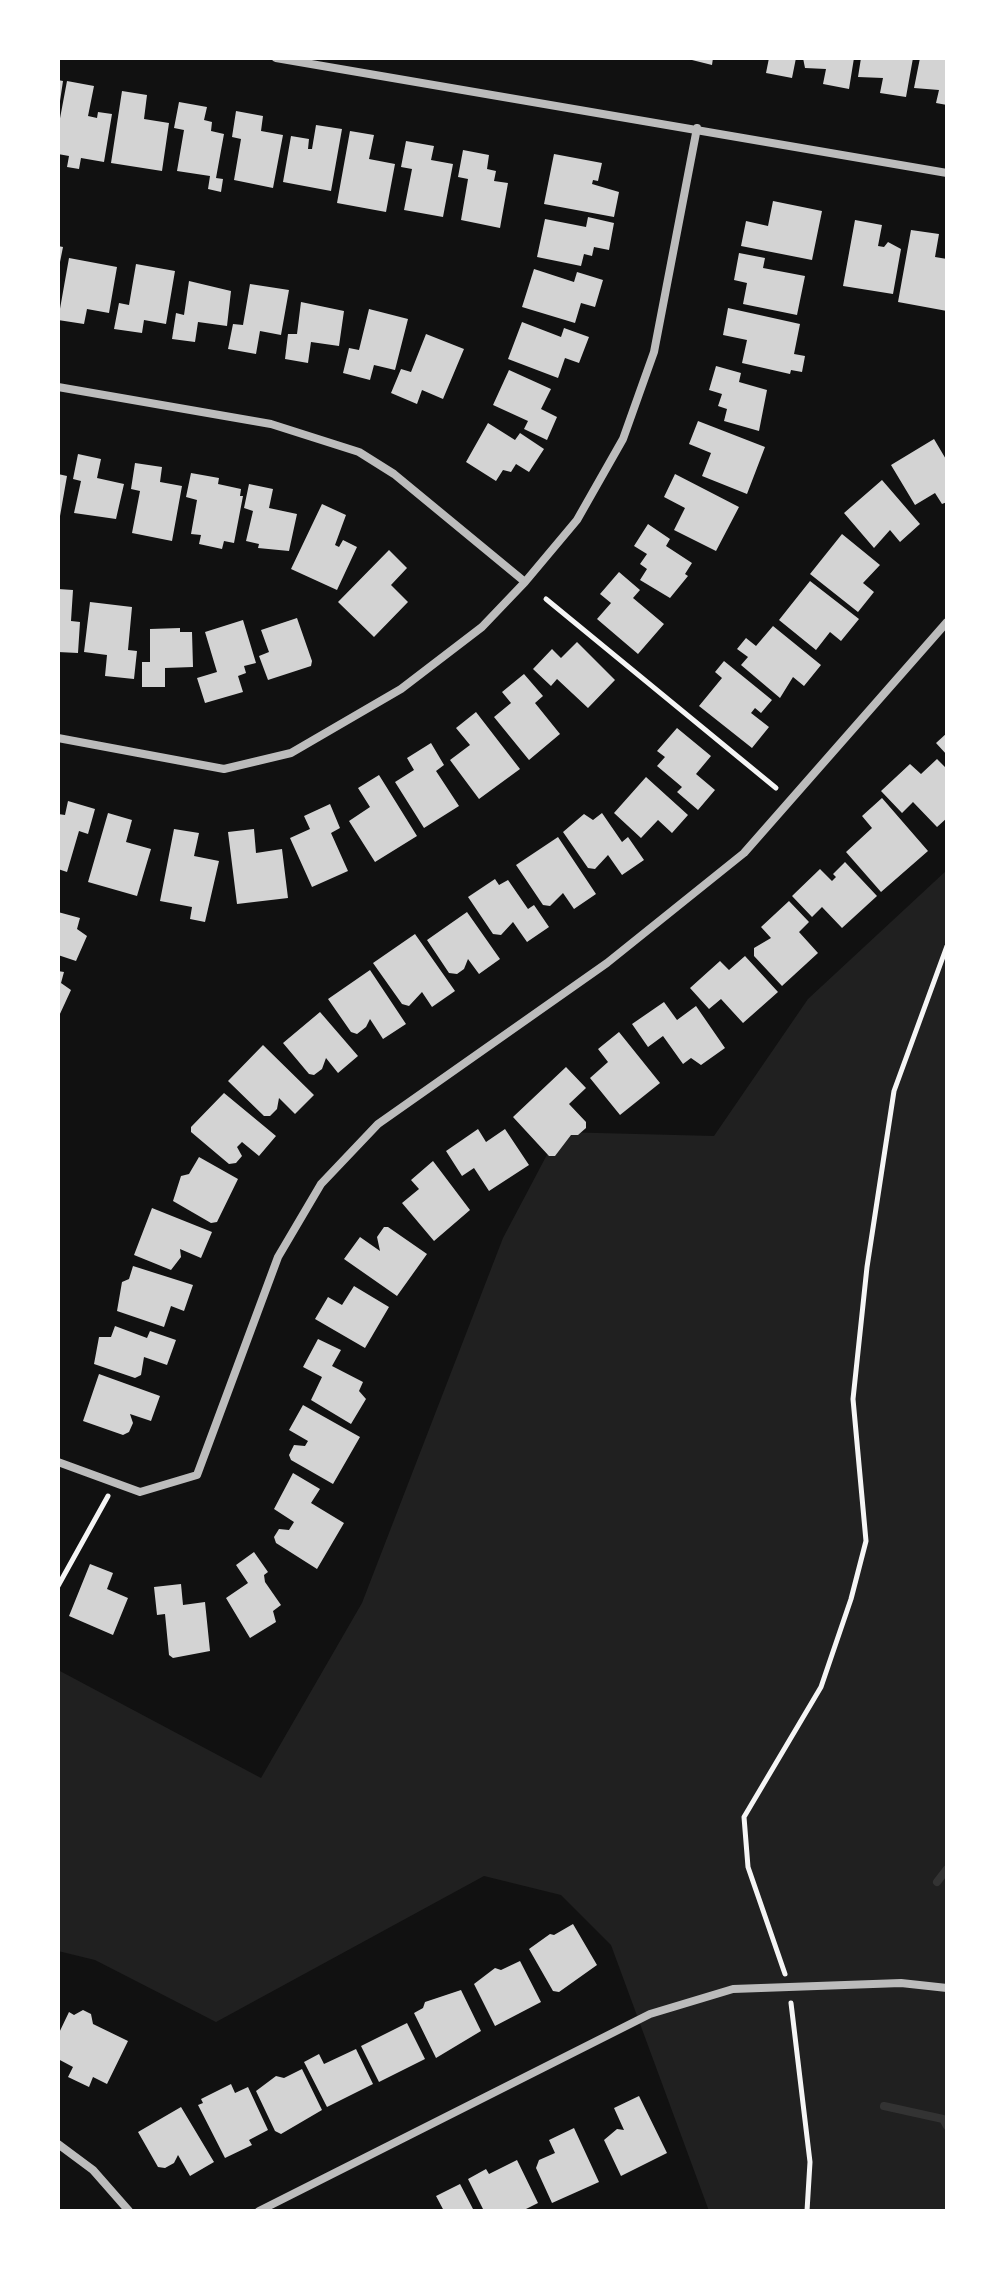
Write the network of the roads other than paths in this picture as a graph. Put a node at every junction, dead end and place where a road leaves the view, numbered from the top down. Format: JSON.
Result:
{"nodes":[{"id":1,"x":276,"y":58,"type":"edge"},
{"id":2,"x":697,"y":128,"type":"junction"},
{"id":3,"x":947,"y":173,"type":"edge"},
{"id":4,"x":58,"y":387,"type":"edge"},
{"id":5,"x":525,"y":582,"type":"junction"},
{"id":6,"x":947,"y":622,"type":"edge"},
{"id":7,"x":58,"y":738,"type":"edge"},
{"id":8,"x":58,"y":1462,"type":"edge"},
{"id":9,"x":947,"y":1988,"type":"edge"},
{"id":10,"x":58,"y":2144,"type":"edge"},
{"id":11,"x":129,"y":2211,"type":"edge"},
{"id":12,"x":259,"y":2211,"type":"edge"}],
"edges":[{"from":1,"to":2,"type":"street"},
{"from":2,"to":3,"type":"street"},
{"from":2,"to":5,"type":"street"},
{"from":4,"to":5,"type":"street"},
{"from":5,"to":7,"type":"street"},
{"from":6,"to":8,"type":"street"},
{"from":9,"to":12,"type":"street"},
{"from":10,"to":11,"type":"street"}]}
